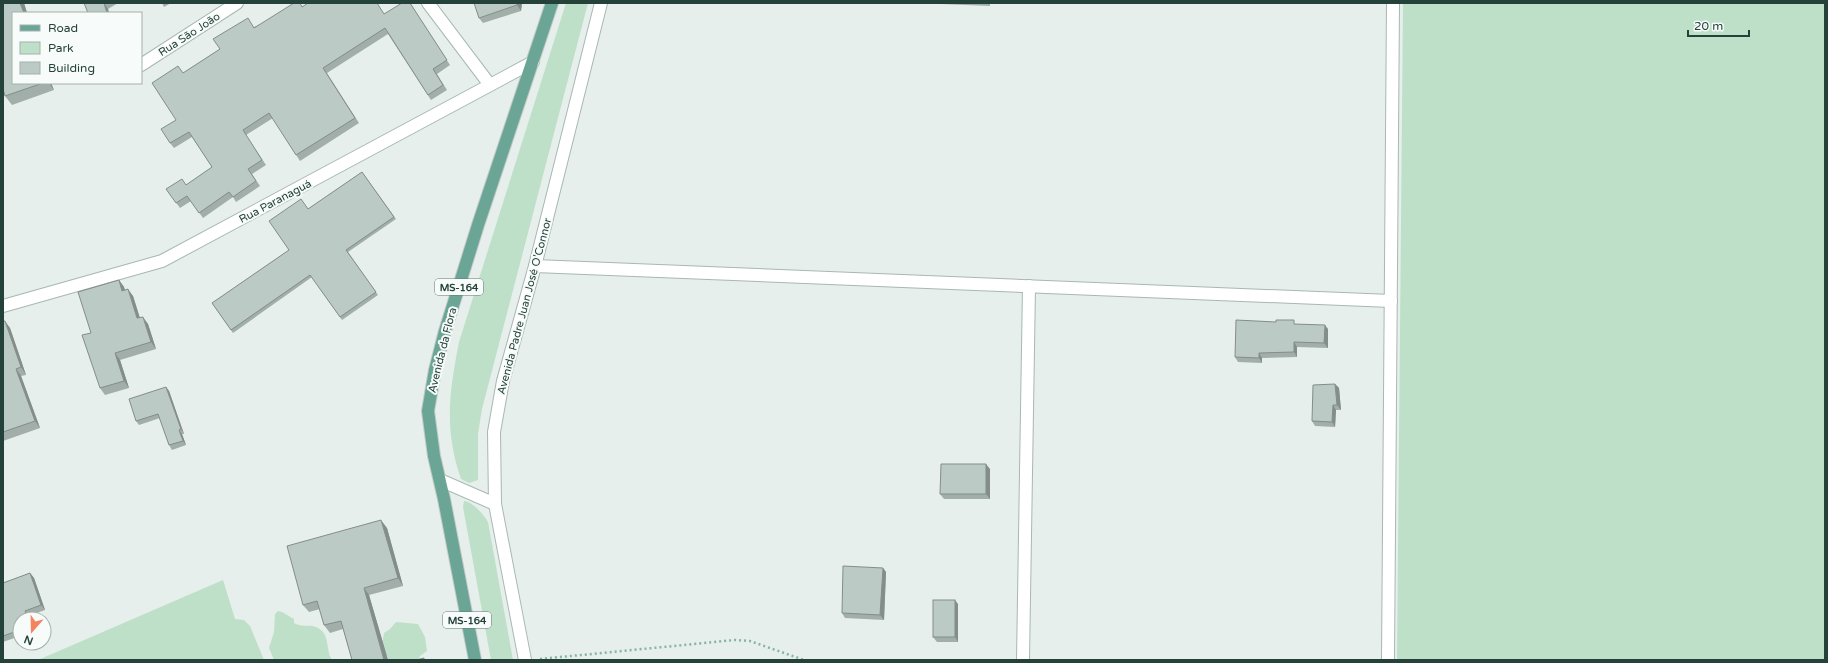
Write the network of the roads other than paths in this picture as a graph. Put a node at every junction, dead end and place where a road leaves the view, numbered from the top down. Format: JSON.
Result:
{"nodes":[{"id":1,"x":237,"y":3,"type":"edge"},
{"id":2,"x":428,"y":3,"type":"edge"},
{"id":3,"x":552,"y":3,"type":"edge"},
{"id":4,"x":602,"y":3,"type":"edge"},
{"id":5,"x":1393,"y":3,"type":"edge"},
{"id":6,"x":533,"y":62,"type":"junction"},
{"id":7,"x":142,"y":64,"type":"edge"},
{"id":8,"x":490,"y":85,"type":"junction"},
{"id":9,"x":536,"y":266,"type":"junction"},
{"id":10,"x":1029,"y":286,"type":"junction"},
{"id":11,"x":1391,"y":301,"type":"junction"},
{"id":12,"x":3,"y":306,"type":"edge"},
{"id":13,"x":440,"y":480,"type":"junction"},
{"id":14,"x":495,"y":504,"type":"junction"},
{"id":15,"x":475,"y":660,"type":"edge"},
{"id":16,"x":525,"y":660,"type":"edge"},
{"id":17,"x":1023,"y":660,"type":"edge"},
{"id":18,"x":1388,"y":660,"type":"edge"}],
"edges":[{"from":1,"to":7,"type":"street","name":"Rua São João"},
{"from":2,"to":8,"type":"street"},
{"from":3,"to":6,"type":"main road","name":"Avenida da Flora","number":"MS-164"},
{"from":4,"to":9,"type":"street","name":"Avenida Padre Juan José O'Connor"},
{"from":5,"to":11,"type":"street"},
{"from":6,"to":8,"type":"street","name":"Rua Paranaguá"},
{"from":6,"to":13,"type":"main road","name":"Avenida da Flora","number":"MS-164"},
{"from":8,"to":12,"type":"street","name":"Rua Paranaguá"},
{"from":9,"to":10,"type":"street"},
{"from":9,"to":14,"type":"street","name":"Avenida Padre Juan José O'Connor"},
{"from":10,"to":11,"type":"street"},
{"from":10,"to":17,"type":"street"},
{"from":11,"to":18,"type":"street"},
{"from":13,"to":14,"type":"street"},
{"from":13,"to":15,"type":"main road","name":"Avenida da Flora","number":"MS-164"},
{"from":14,"to":16,"type":"street","name":"Avenida Padre Juan José O'Connor"}]}
